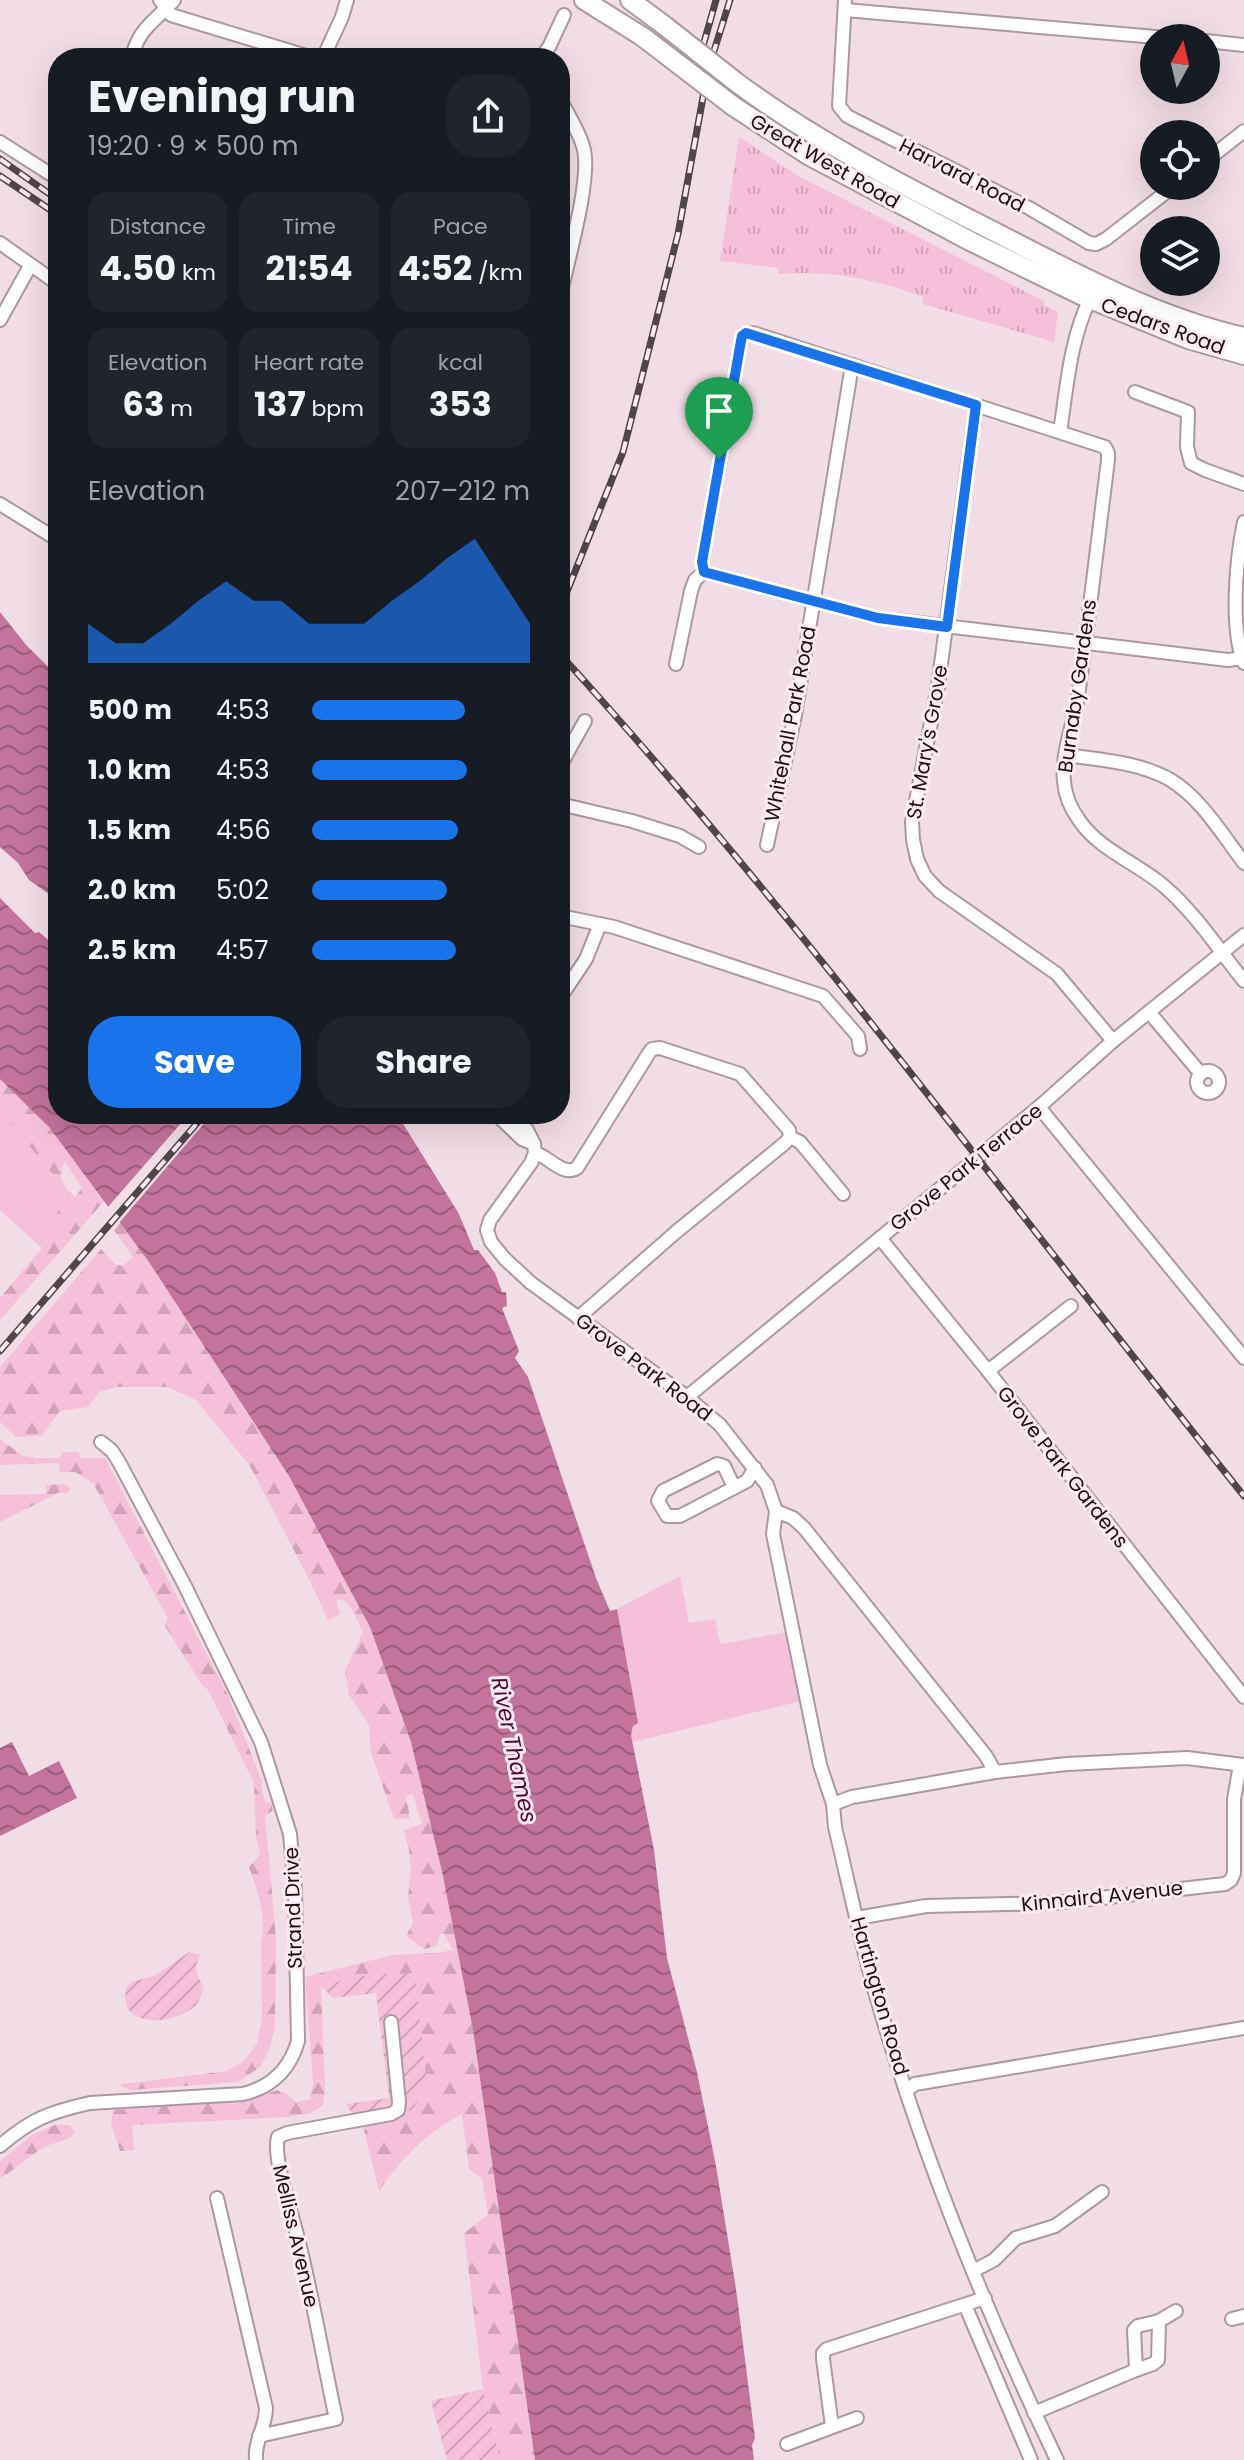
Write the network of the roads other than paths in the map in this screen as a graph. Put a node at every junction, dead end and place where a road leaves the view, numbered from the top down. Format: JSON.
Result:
{"nodes":[{"id":1,"x":347,"y":0,"type":"edge"},
{"id":2,"x":584,"y":0,"type":"edge"},
{"id":3,"x":598,"y":0,"type":"edge"},
{"id":4,"x":632,"y":0,"type":"edge"},
{"id":5,"x":166,"y":3,"type":"edge"},
{"id":6,"x":845,"y":5,"type":"edge"},
{"id":7,"x":564,"y":15,"type":"dead end"},
{"id":8,"x":1140,"y":35,"type":"edge"},
{"id":9,"x":643,"y":37,"type":"junction"},
{"id":10,"x":1220,"y":42,"type":"edge"},
{"id":11,"x":1244,"y":45,"type":"edge"},
{"id":12,"x":134,"y":48,"type":"edge"},
{"id":13,"x":280,"y":48,"type":"edge"},
{"id":14,"x":328,"y":48,"type":"edge"},
{"id":15,"x":548,"y":48,"type":"edge"},
{"id":16,"x":570,"y":120,"type":"edge"},
{"id":17,"x":1244,"y":131,"type":"edge"},
{"id":18,"x":0,"y":142,"type":"edge"},
{"id":19,"x":1220,"y":150,"type":"edge"},
{"id":20,"x":48,"y":173,"type":"edge"},
{"id":21,"x":1156,"y":200,"type":"edge"},
{"id":22,"x":0,"y":243,"type":"edge"},
{"id":23,"x":570,"y":245,"type":"edge"},
{"id":24,"x":30,"y":266,"type":"junction"},
{"id":25,"x":1083,"y":277,"type":"joint"},
{"id":26,"x":48,"y":278,"type":"edge"},
{"id":27,"x":1087,"y":297,"type":"junction"},
{"id":28,"x":0,"y":320,"type":"edge"},
{"id":29,"x":1244,"y":337,"type":"edge"},
{"id":30,"x":1244,"y":355,"type":"edge"},
{"id":31,"x":852,"y":365,"type":"junction"},
{"id":32,"x":1135,"y":392,"type":"dead end"},
{"id":33,"x":976,"y":405,"type":"junction"},
{"id":34,"x":1060,"y":432,"type":"junction"},
{"id":35,"x":1244,"y":484,"type":"edge"},
{"id":36,"x":0,"y":504,"type":"edge"},
{"id":37,"x":1244,"y":522,"type":"edge"},
{"id":38,"x":48,"y":534,"type":"edge"},
{"id":39,"x":704,"y":572,"type":"junction"},
{"id":40,"x":813,"y":601,"type":"junction"},
{"id":41,"x":947,"y":627,"type":"junction"},
{"id":42,"x":1085,"y":645,"type":"junction"},
{"id":43,"x":1243,"y":660,"type":"edge"},
{"id":44,"x":676,"y":664,"type":"dead end"},
{"id":45,"x":585,"y":721,"type":"dead end"},
{"id":46,"x":570,"y":748,"type":"edge"},
{"id":47,"x":1066,"y":755,"type":"junction"},
{"id":48,"x":570,"y":806,"type":"edge"},
{"id":49,"x":767,"y":845,"type":"dead end"},
{"id":50,"x":699,"y":847,"type":"dead end"},
{"id":51,"x":1244,"y":863,"type":"edge"},
{"id":52,"x":570,"y":918,"type":"edge"},
{"id":53,"x":600,"y":924,"type":"junction"},
{"id":54,"x":1244,"y":935,"type":"edge"},
{"id":55,"x":1221,"y":953,"type":"junction"},
{"id":56,"x":1244,"y":981,"type":"edge"},
{"id":57,"x":570,"y":983,"type":"edge"},
{"id":58,"x":1149,"y":1012,"type":"junction"},
{"id":59,"x":1113,"y":1041,"type":"junction"},
{"id":60,"x":860,"y":1049,"type":"dead end"},
{"id":61,"x":1201,"y":1074,"type":"dead end"},
{"id":62,"x":1039,"y":1107,"type":"junction"},
{"id":63,"x":506,"y":1124,"type":"edge"},
{"id":64,"x":520,"y":1124,"type":"edge"},
{"id":65,"x":790,"y":1137,"type":"junction"},
{"id":66,"x":535,"y":1149,"type":"junction"},
{"id":67,"x":843,"y":1194,"type":"dead end"},
{"id":68,"x":880,"y":1238,"type":"junction"},
{"id":69,"x":1071,"y":1306,"type":"dead end"},
{"id":70,"x":578,"y":1318,"type":"junction"},
{"id":71,"x":1244,"y":1358,"type":"edge"},
{"id":72,"x":988,"y":1371,"type":"junction"},
{"id":73,"x":687,"y":1397,"type":"junction"},
{"id":74,"x":101,"y":1442,"type":"dead end"},
{"id":75,"x":755,"y":1468,"type":"junction"},
{"id":76,"x":734,"y":1487,"type":"junction"},
{"id":77,"x":776,"y":1511,"type":"junction"},
{"id":78,"x":1244,"y":1697,"type":"edge"},
{"id":79,"x":1242,"y":1765,"type":"edge"},
{"id":80,"x":995,"y":1772,"type":"junction"},
{"id":81,"x":833,"y":1804,"type":"junction"},
{"id":82,"x":857,"y":1918,"type":"junction"},
{"id":83,"x":391,"y":2022,"type":"dead end"},
{"id":84,"x":1244,"y":2028,"type":"edge"},
{"id":85,"x":907,"y":2090,"type":"junction"},
{"id":86,"x":0,"y":2146,"type":"edge"},
{"id":87,"x":1102,"y":2192,"type":"dead end"},
{"id":88,"x":217,"y":2198,"type":"dead end"},
{"id":89,"x":973,"y":2271,"type":"junction"},
{"id":90,"x":985,"y":2298,"type":"junction"},
{"id":91,"x":965,"y":2305,"type":"junction"},
{"id":92,"x":1176,"y":2311,"type":"dead end"},
{"id":93,"x":1159,"y":2321,"type":"junction"},
{"id":94,"x":1136,"y":2370,"type":"junction"},
{"id":95,"x":1034,"y":2413,"type":"junction"},
{"id":96,"x":857,"y":2418,"type":"dead end"},
{"id":97,"x":832,"y":2426,"type":"junction"},
{"id":98,"x":259,"y":2436,"type":"junction"},
{"id":99,"x":787,"y":2444,"type":"dead end"},
{"id":100,"x":256,"y":2460,"type":"edge"},
{"id":101,"x":1031,"y":2460,"type":"edge"},
{"id":102,"x":1057,"y":2460,"type":"edge"}],
"edges":[{"from":1,"to":14,"type":"street"},
{"from":2,"to":9,"type":"highway","name":"Great West Road"},
{"from":3,"to":9,"type":"highway"},
{"from":4,"to":25,"type":"highway","name":"Great West Road","bridge":true},
{"from":5,"to":12,"type":"street"},
{"from":5,"to":13,"type":"street"},
{"from":6,"to":8,"type":"street"},
{"from":6,"to":21,"type":"street","name":"Harvard Road"},
{"from":7,"to":15,"type":"street"},
{"from":9,"to":27,"type":"highway","name":"Great West Road","bridge":true},
{"from":10,"to":11,"type":"street"},
{"from":16,"to":23,"type":"street"},
{"from":17,"to":19,"type":"street"},
{"from":18,"to":20,"type":"street"},
{"from":22,"to":24,"type":"street"},
{"from":24,"to":26,"type":"street"},
{"from":24,"to":28,"type":"street"},
{"from":25,"to":29,"type":"highway","name":"Cedars Road"},
{"from":27,"to":30,"type":"highway","name":"Cedars Road"},
{"from":27,"to":34,"type":"street"},
{"from":31,"to":33,"type":"street"},
{"from":31,"to":39,"type":"street"},
{"from":31,"to":40,"type":"street","name":"Whitehall Park Road"},
{"from":32,"to":35,"type":"street"},
{"from":33,"to":34,"type":"street"},
{"from":33,"to":41,"type":"street","name":"St. Mary's Grove"},
{"from":34,"to":42,"type":"street","name":"Burnaby Gardens"},
{"from":36,"to":38,"type":"street"},
{"from":37,"to":43,"type":"street"},
{"from":39,"to":40,"type":"street"},
{"from":39,"to":44,"type":"street"},
{"from":40,"to":41,"type":"street"},
{"from":40,"to":49,"type":"street","name":"Whitehall Park Road"},
{"from":41,"to":42,"type":"street"},
{"from":41,"to":59,"type":"street","name":"St. Mary's Grove"},
{"from":42,"to":43,"type":"street"},
{"from":42,"to":47,"type":"street","name":"Burnaby Gardens"},
{"from":45,"to":46,"type":"street"},
{"from":47,"to":51,"type":"street"},
{"from":47,"to":55,"type":"street","name":"Burnaby Gardens"},
{"from":48,"to":50,"type":"street"},
{"from":52,"to":53,"type":"street"},
{"from":53,"to":57,"type":"street"},
{"from":53,"to":60,"type":"street"},
{"from":54,"to":55,"type":"street","name":"Grove Park Terrace"},
{"from":55,"to":56,"type":"street","name":"Burnaby Gardens"},
{"from":55,"to":58,"type":"street","name":"Grove Park Terrace"},
{"from":58,"to":59,"type":"street","name":"Grove Park Terrace"},
{"from":58,"to":61,"type":"street"},
{"from":59,"to":62,"type":"street","name":"Grove Park Terrace"},
{"from":62,"to":68,"type":"street","name":"Grove Park Terrace"},
{"from":62,"to":71,"type":"street"},
{"from":63,"to":66,"type":"street"},
{"from":64,"to":66,"type":"street"},
{"from":65,"to":66,"type":"street"},
{"from":65,"to":67,"type":"street"},
{"from":65,"to":70,"type":"street"},
{"from":66,"to":70,"type":"street","name":"Grove Park Road"},
{"from":68,"to":72,"type":"street","name":"Grove Park Gardens"},
{"from":68,"to":73,"type":"street","name":"Grove Park Terrace"},
{"from":69,"to":72,"type":"street"},
{"from":70,"to":73,"type":"street","name":"Grove Park Road"},
{"from":72,"to":78,"type":"street","name":"Grove Park Gardens"},
{"from":73,"to":75,"type":"street","name":"Grove Park Road"},
{"from":74,"to":86,"type":"street","name":"Strand Drive"},
{"from":75,"to":76,"type":"street"},
{"from":75,"to":77,"type":"street","name":"Grove Park Road"},
{"from":76,"to":76,"type":"street"},
{"from":77,"to":80,"type":"street"},
{"from":77,"to":81,"type":"street","name":"Hartington Road"},
{"from":79,"to":80,"type":"street"},
{"from":79,"to":82,"type":"street","name":"Kinnaird Avenue"},
{"from":80,"to":81,"type":"street"},
{"from":81,"to":82,"type":"street","name":"Hartington Road"},
{"from":82,"to":85,"type":"street","name":"Hartington Road"},
{"from":83,"to":98,"type":"street","name":"Melliss Avenue"},
{"from":84,"to":85,"type":"street"},
{"from":85,"to":89,"type":"street","name":"Hartington Road"},
{"from":87,"to":89,"type":"street"},
{"from":88,"to":98,"type":"street"},
{"from":89,"to":90,"type":"street","name":"Hartington Road"},
{"from":90,"to":91,"type":"street"},
{"from":90,"to":95,"type":"street","name":"Hartington Road"},
{"from":91,"to":97,"type":"street"},
{"from":91,"to":101,"type":"street"},
{"from":92,"to":93,"type":"street"},
{"from":93,"to":94,"type":"street"},
{"from":93,"to":94,"type":"street"},
{"from":94,"to":95,"type":"street"},
{"from":95,"to":102,"type":"street","name":"Hartington Road"},
{"from":96,"to":97,"type":"street"},
{"from":97,"to":99,"type":"street"},
{"from":98,"to":100,"type":"street"}]}
